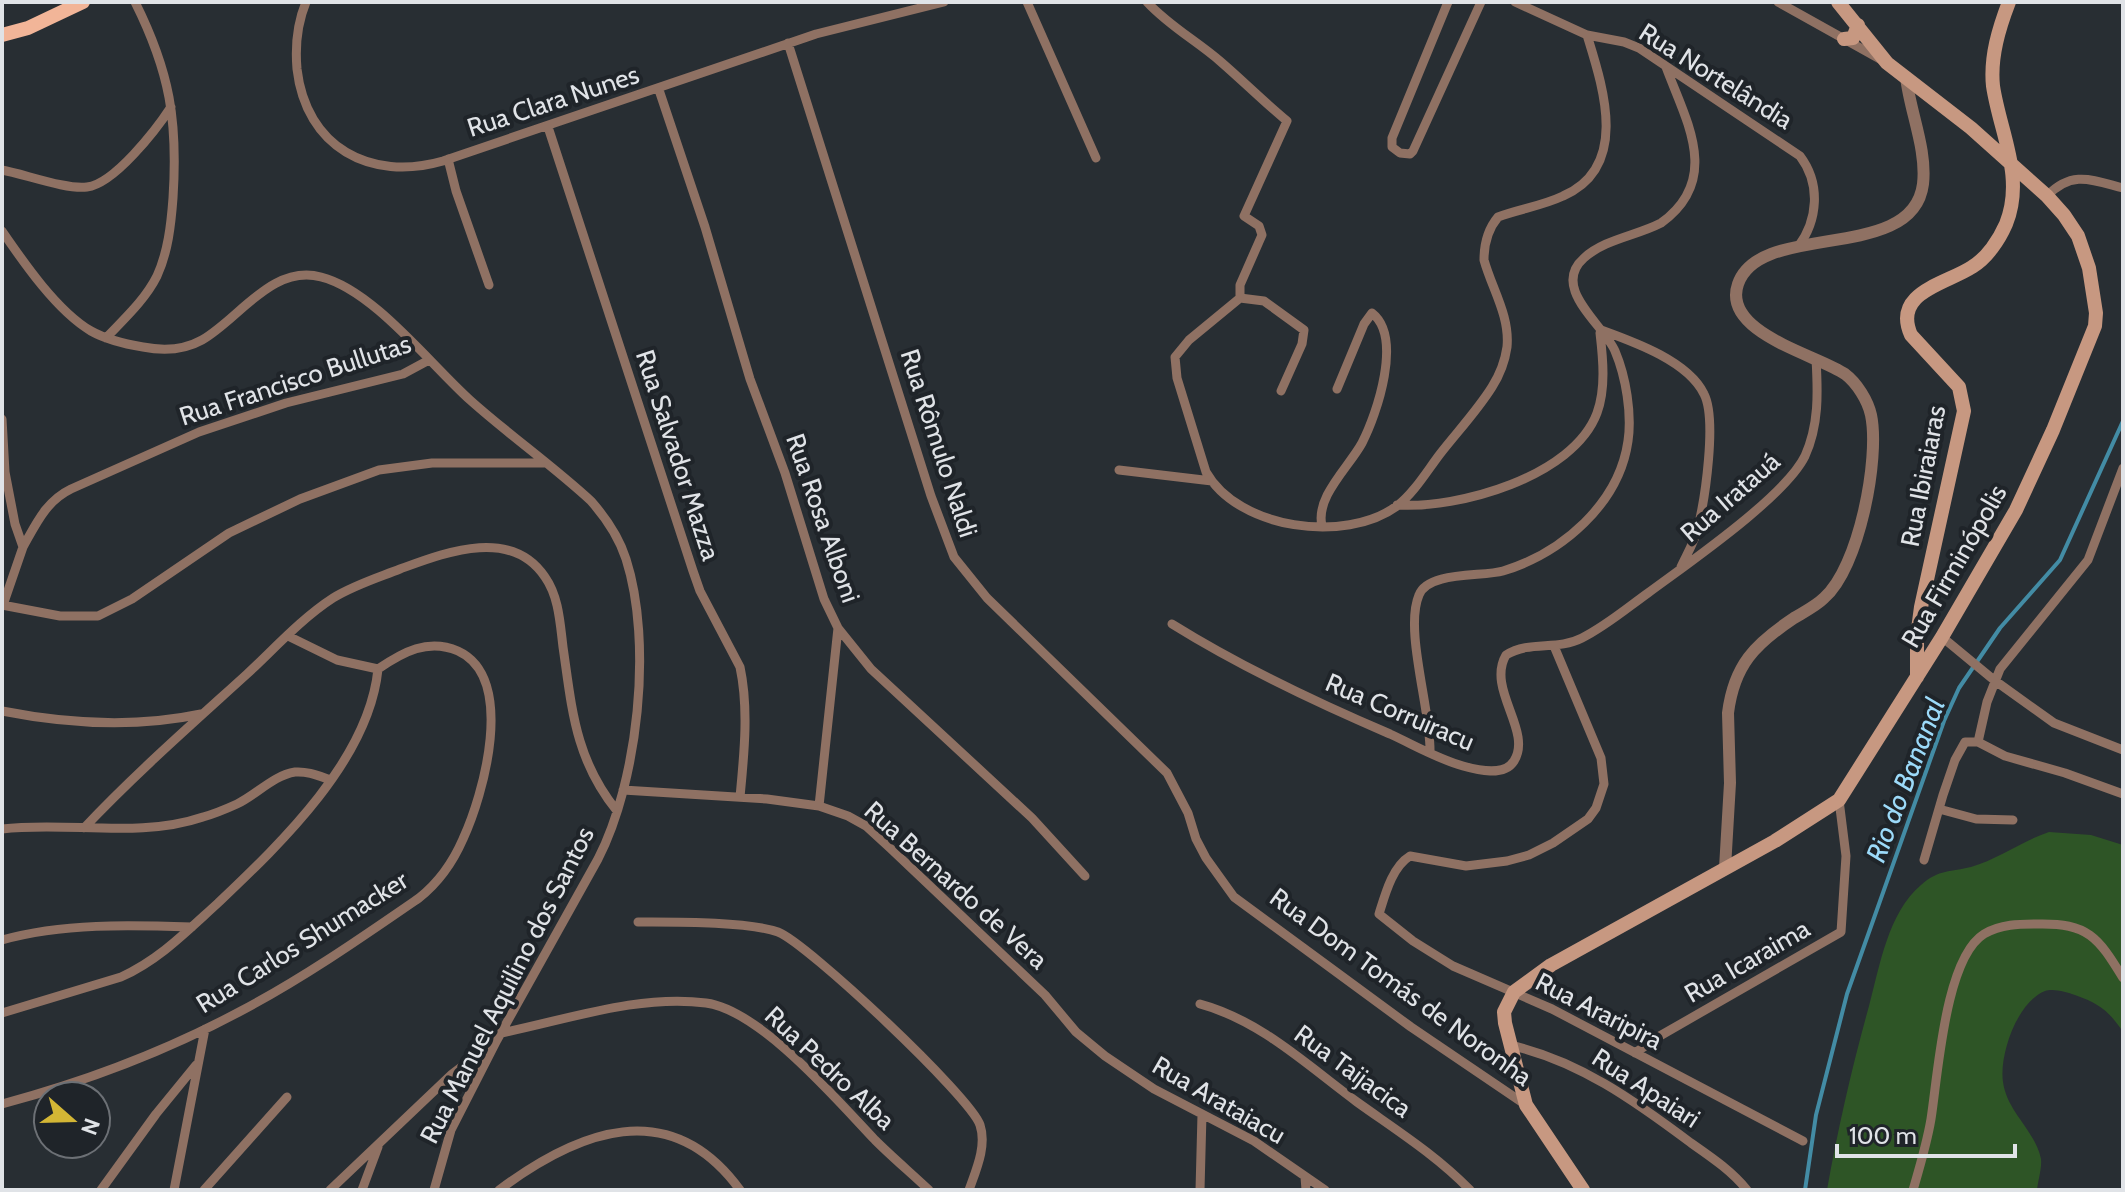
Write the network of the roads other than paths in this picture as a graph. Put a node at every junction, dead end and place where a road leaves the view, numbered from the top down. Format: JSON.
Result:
{"nodes":[{"id":1,"x":83,"y":2,"type":"edge"},
{"id":2,"x":135,"y":2,"type":"edge"},
{"id":3,"x":306,"y":2,"type":"edge"},
{"id":4,"x":1027,"y":2,"type":"edge"},
{"id":5,"x":1147,"y":2,"type":"edge"},
{"id":6,"x":1448,"y":2,"type":"edge"},
{"id":7,"x":1481,"y":2,"type":"edge"},
{"id":8,"x":1515,"y":2,"type":"edge"},
{"id":9,"x":1778,"y":2,"type":"edge"},
{"id":10,"x":1838,"y":2,"type":"edge"},
{"id":11,"x":2009,"y":2,"type":"edge"},
{"id":12,"x":940,"y":3,"type":"edge"},
{"id":13,"x":1858,"y":25,"type":"junction"},
{"id":14,"x":2,"y":35,"type":"edge"},
{"id":15,"x":1587,"y":35,"type":"junction"},
{"id":16,"x":1844,"y":39,"type":"junction"},
{"id":17,"x":788,"y":43,"type":"junction"},
{"id":18,"x":1887,"y":63,"type":"junction"},
{"id":19,"x":1666,"y":67,"type":"junction"},
{"id":20,"x":1906,"y":77,"type":"junction"},
{"id":21,"x":659,"y":90,"type":"junction"},
{"id":22,"x":1924,"y":90,"type":"junction"},
{"id":23,"x":171,"y":107,"type":"junction"},
{"id":24,"x":1914,"y":123,"type":"junction"},
{"id":25,"x":548,"y":127,"type":"junction"},
{"id":26,"x":1096,"y":158,"type":"dead end"},
{"id":27,"x":448,"y":159,"type":"junction"},
{"id":28,"x":2012,"y":163,"type":"junction"},
{"id":29,"x":2,"y":170,"type":"edge"},
{"id":30,"x":2123,"y":188,"type":"edge"},
{"id":31,"x":2047,"y":196,"type":"junction"},
{"id":32,"x":2,"y":231,"type":"edge"},
{"id":33,"x":1798,"y":247,"type":"junction"},
{"id":34,"x":489,"y":285,"type":"dead end"},
{"id":35,"x":1240,"y":298,"type":"junction"},
{"id":36,"x":1600,"y":330,"type":"junction"},
{"id":37,"x":106,"y":338,"type":"junction"},
{"id":38,"x":1816,"y":359,"type":"junction"},
{"id":39,"x":429,"y":360,"type":"junction"},
{"id":40,"x":1337,"y":389,"type":"dead end"},
{"id":41,"x":1281,"y":391,"type":"dead end"},
{"id":42,"x":2,"y":419,"type":"edge"},
{"id":43,"x":546,"y":463,"type":"junction"},
{"id":44,"x":2123,"y":468,"type":"edge"},
{"id":45,"x":1119,"y":470,"type":"dead end"},
{"id":46,"x":1212,"y":481,"type":"junction"},
{"id":47,"x":1397,"y":505,"type":"junction"},
{"id":48,"x":1322,"y":526,"type":"junction"},
{"id":49,"x":23,"y":547,"type":"junction"},
{"id":50,"x":1680,"y":570,"type":"junction"},
{"id":51,"x":2,"y":605,"type":"edge"},
{"id":52,"x":1172,"y":624,"type":"dead end"},
{"id":53,"x":1919,"y":627,"type":"junction"},
{"id":54,"x":838,"y":628,"type":"junction"},
{"id":55,"x":288,"y":636,"type":"junction"},
{"id":56,"x":1946,"y":641,"type":"junction"},
{"id":57,"x":1554,"y":646,"type":"junction"},
{"id":58,"x":1924,"y":653,"type":"junction"},
{"id":59,"x":378,"y":669,"type":"junction"},
{"id":60,"x":1994,"y":680,"type":"junction"},
{"id":61,"x":2,"y":711,"type":"edge"},
{"id":62,"x":203,"y":714,"type":"junction"},
{"id":63,"x":1978,"y":742,"type":"junction"},
{"id":64,"x":2123,"y":750,"type":"edge"},
{"id":65,"x":1430,"y":752,"type":"junction"},
{"id":66,"x":331,"y":780,"type":"junction"},
{"id":67,"x":623,"y":790,"type":"junction"},
{"id":68,"x":2123,"y":794,"type":"edge"},
{"id":69,"x":740,"y":797,"type":"junction"},
{"id":70,"x":1839,"y":800,"type":"junction"},
{"id":71,"x":819,"y":806,"type":"junction"},
{"id":72,"x":1939,"y":809,"type":"junction"},
{"id":73,"x":617,"y":811,"type":"junction"},
{"id":74,"x":2013,"y":820,"type":"dead end"},
{"id":75,"x":1192,"y":826,"type":"joint"},
{"id":76,"x":84,"y":828,"type":"junction"},
{"id":77,"x":2,"y":829,"type":"edge"},
{"id":78,"x":1924,"y":860,"type":"dead end"},
{"id":79,"x":1725,"y":868,"type":"junction"},
{"id":80,"x":1085,"y":876,"type":"dead end"},
{"id":81,"x":638,"y":922,"type":"dead end"},
{"id":82,"x":192,"y":927,"type":"junction"},
{"id":83,"x":2,"y":940,"type":"edge"},
{"id":84,"x":2123,"y":978,"type":"edge"},
{"id":85,"x":1514,"y":992,"type":"junction"},
{"id":86,"x":1200,"y":1004,"type":"dead end"},
{"id":87,"x":2,"y":1013,"type":"edge"},
{"id":88,"x":205,"y":1029,"type":"junction"},
{"id":89,"x":499,"y":1037,"type":"junction"},
{"id":90,"x":1509,"y":1045,"type":"junction"},
{"id":91,"x":1093,"y":1046,"type":"joint"},
{"id":92,"x":1635,"y":1053,"type":"junction"},
{"id":93,"x":196,"y":1065,"type":"junction"},
{"id":94,"x":287,"y":1097,"type":"dead end"},
{"id":95,"x":2,"y":1104,"type":"edge"},
{"id":96,"x":1526,"y":1105,"type":"junction"},
{"id":97,"x":1202,"y":1114,"type":"junction"},
{"id":98,"x":1803,"y":1141,"type":"dead end"},
{"id":99,"x":379,"y":1144,"type":"junction"},
{"id":100,"x":1305,"y":1177,"type":"junction"},
{"id":101,"x":101,"y":1190,"type":"edge"},
{"id":102,"x":174,"y":1190,"type":"edge"},
{"id":103,"x":204,"y":1190,"type":"edge"},
{"id":104,"x":330,"y":1190,"type":"edge"},
{"id":105,"x":362,"y":1190,"type":"edge"},
{"id":106,"x":434,"y":1190,"type":"edge"},
{"id":107,"x":499,"y":1190,"type":"edge"},
{"id":108,"x":740,"y":1190,"type":"edge"},
{"id":109,"x":929,"y":1190,"type":"edge"},
{"id":110,"x":969,"y":1190,"type":"edge"},
{"id":111,"x":1200,"y":1190,"type":"edge"},
{"id":112,"x":1306,"y":1190,"type":"edge"},
{"id":113,"x":1325,"y":1190,"type":"edge"},
{"id":114,"x":1470,"y":1190,"type":"edge"},
{"id":115,"x":1583,"y":1190,"type":"edge"},
{"id":116,"x":1747,"y":1190,"type":"edge"},
{"id":117,"x":1913,"y":1190,"type":"edge"}],
"edges":[{"from":1,"to":14,"type":"main road"},
{"from":2,"to":23,"type":"street"},
{"from":3,"to":27,"type":"street","name":"Rua Clara Nunes"},
{"from":4,"to":26,"type":"street"},
{"from":5,"to":35,"type":"street"},
{"from":6,"to":7,"type":"street"},
{"from":8,"to":15,"type":"street","name":"Rua Nortelândia"},
{"from":9,"to":16,"type":"street","name":"Rua Firminópolis"},
{"from":10,"to":13,"type":"main road"},
{"from":11,"to":28,"type":"main road","name":"Rua Ibiraiaras"},
{"from":12,"to":17,"type":"street","name":"Rua Clara Nunes"},
{"from":13,"to":16,"type":"main road"},
{"from":13,"to":18,"type":"main road"},
{"from":15,"to":19,"type":"street","name":"Rua Nortelândia"},
{"from":15,"to":47,"type":"street"},
{"from":16,"to":18,"type":"street","name":"Rua Firminópolis"},
{"from":17,"to":21,"type":"street","name":"Rua Clara Nunes"},
{"from":17,"to":75,"type":"street","name":"Rua Rômulo Naldi"},
{"from":18,"to":20,"type":"main road","name":"Rua Firminópolis"},
{"from":19,"to":33,"type":"street","name":"Rua Nortelândia"},
{"from":19,"to":36,"type":"street"},
{"from":20,"to":22,"type":"main road","name":"Rua Firminópolis"},
{"from":20,"to":24,"type":"street"},
{"from":21,"to":25,"type":"street","name":"Rua Clara Nunes"},
{"from":21,"to":54,"type":"street","name":"Rua Rosa Alboni"},
{"from":22,"to":24,"type":"street"},
{"from":22,"to":28,"type":"main road","name":"Rua Firminópolis"},
{"from":23,"to":29,"type":"street"},
{"from":23,"to":37,"type":"street"},
{"from":24,"to":33,"type":"street"},
{"from":25,"to":27,"type":"street","name":"Rua Clara Nunes"},
{"from":25,"to":69,"type":"street","name":"Rua Salvador Mazza"},
{"from":27,"to":34,"type":"street"},
{"from":28,"to":31,"type":"main road","name":"Rua Firminópolis"},
{"from":28,"to":53,"type":"main road","name":"Rua Ibiraiaras"},
{"from":30,"to":31,"type":"street"},
{"from":31,"to":56,"type":"main road","name":"Rua Firminópolis"},
{"from":32,"to":37,"type":"street","name":"Rua Manuel Aquilino dos Santos"},
{"from":33,"to":38,"type":"street"},
{"from":35,"to":41,"type":"street"},
{"from":35,"to":46,"type":"street"},
{"from":36,"to":47,"type":"street"},
{"from":36,"to":50,"type":"street"},
{"from":36,"to":65,"type":"street"},
{"from":37,"to":39,"type":"street","name":"Rua Manuel Aquilino dos Santos"},
{"from":38,"to":50,"type":"street","name":"Rua Iratauá"},
{"from":38,"to":79,"type":"street"},
{"from":39,"to":43,"type":"street","name":"Rua Manuel Aquilino dos Santos"},
{"from":39,"to":49,"type":"street","name":"Rua Francisco Bullutas"},
{"from":40,"to":48,"type":"street"},
{"from":42,"to":49,"type":"street"},
{"from":43,"to":51,"type":"street"},
{"from":43,"to":67,"type":"street","name":"Rua Manuel Aquilino dos Santos"},
{"from":44,"to":60,"type":"street"},
{"from":45,"to":46,"type":"street"},
{"from":46,"to":48,"type":"street"},
{"from":47,"to":48,"type":"street"},
{"from":49,"to":51,"type":"street","name":"Rua Francisco Bullutas"},
{"from":50,"to":57,"type":"street","name":"Rua Iratauá"},
{"from":52,"to":65,"type":"street","name":"Rua Corruiracu"},
{"from":53,"to":56,"type":"main road"},
{"from":53,"to":58,"type":"main road","name":"Rua Ibiraiaras"},
{"from":54,"to":71,"type":"street"},
{"from":54,"to":80,"type":"street","name":"Rua Rosa Alboni"},
{"from":55,"to":59,"type":"street"},
{"from":55,"to":62,"type":"street"},
{"from":55,"to":73,"type":"street"},
{"from":56,"to":58,"type":"main road","name":"Rua Firminópolis"},
{"from":56,"to":60,"type":"street"},
{"from":57,"to":65,"type":"street","name":"Rua Corruiracu"},
{"from":57,"to":85,"type":"street","name":"Rua Araripira"},
{"from":58,"to":70,"type":"main road","name":"Rua Firminópolis"},
{"from":59,"to":66,"type":"street"},
{"from":59,"to":88,"type":"street","name":"Rua Carlos Shumacker"},
{"from":60,"to":63,"type":"street"},
{"from":60,"to":64,"type":"street"},
{"from":61,"to":62,"type":"street"},
{"from":62,"to":76,"type":"street"},
{"from":63,"to":68,"type":"street"},
{"from":63,"to":72,"type":"street"},
{"from":66,"to":76,"type":"street"},
{"from":66,"to":82,"type":"street"},
{"from":67,"to":69,"type":"street","name":"Rua Bernardo de Vera"},
{"from":67,"to":73,"type":"street","name":"Rua Manuel Aquilino dos Santos"},
{"from":69,"to":71,"type":"street","name":"Rua Bernardo de Vera"},
{"from":70,"to":79,"type":"main road","name":"Rua Firminópolis"},
{"from":70,"to":92,"type":"street","name":"Rua Icaraima"},
{"from":71,"to":91,"type":"street","name":"Rua Bernardo de Vera"},
{"from":72,"to":74,"type":"street"},
{"from":72,"to":78,"type":"street"},
{"from":73,"to":89,"type":"street","name":"Rua Manuel Aquilino dos Santos"},
{"from":75,"to":96,"type":"street","name":"Rua Dom Tomás de Noronha"},
{"from":76,"to":77,"type":"street"},
{"from":79,"to":85,"type":"main road","name":"Rua Firminópolis"},
{"from":81,"to":110,"type":"street"},
{"from":82,"to":83,"type":"street"},
{"from":82,"to":87,"type":"street"},
{"from":84,"to":117,"type":"street"},
{"from":85,"to":90,"type":"main road"},
{"from":85,"to":92,"type":"street","name":"Rua Araripira"},
{"from":86,"to":114,"type":"street","name":"Rua Taijacica"},
{"from":88,"to":93,"type":"street"},
{"from":88,"to":95,"type":"street","name":"Rua Carlos Shumacker"},
{"from":89,"to":99,"type":"street"},
{"from":89,"to":106,"type":"street","name":"Rua Manuel Aquilino dos Santos"},
{"from":89,"to":109,"type":"street","name":"Rua Pedro Alba"},
{"from":90,"to":96,"type":"main road"},
{"from":90,"to":116,"type":"street","name":"Rua Apaiari"},
{"from":91,"to":97,"type":"street","name":"Rua Arataiacu"},
{"from":92,"to":98,"type":"street","name":"Rua Araripira"},
{"from":93,"to":101,"type":"street"},
{"from":93,"to":102,"type":"street"},
{"from":94,"to":103,"type":"street"},
{"from":96,"to":115,"type":"main road","name":"Rua Dom Tomás de Noronha"},
{"from":97,"to":100,"type":"street","name":"Rua Arataiacu"},
{"from":97,"to":111,"type":"street"},
{"from":99,"to":104,"type":"street"},
{"from":99,"to":105,"type":"street"},
{"from":100,"to":112,"type":"street"},
{"from":100,"to":113,"type":"street","name":"Rua Arataiacu"},
{"from":107,"to":108,"type":"street"}]}
